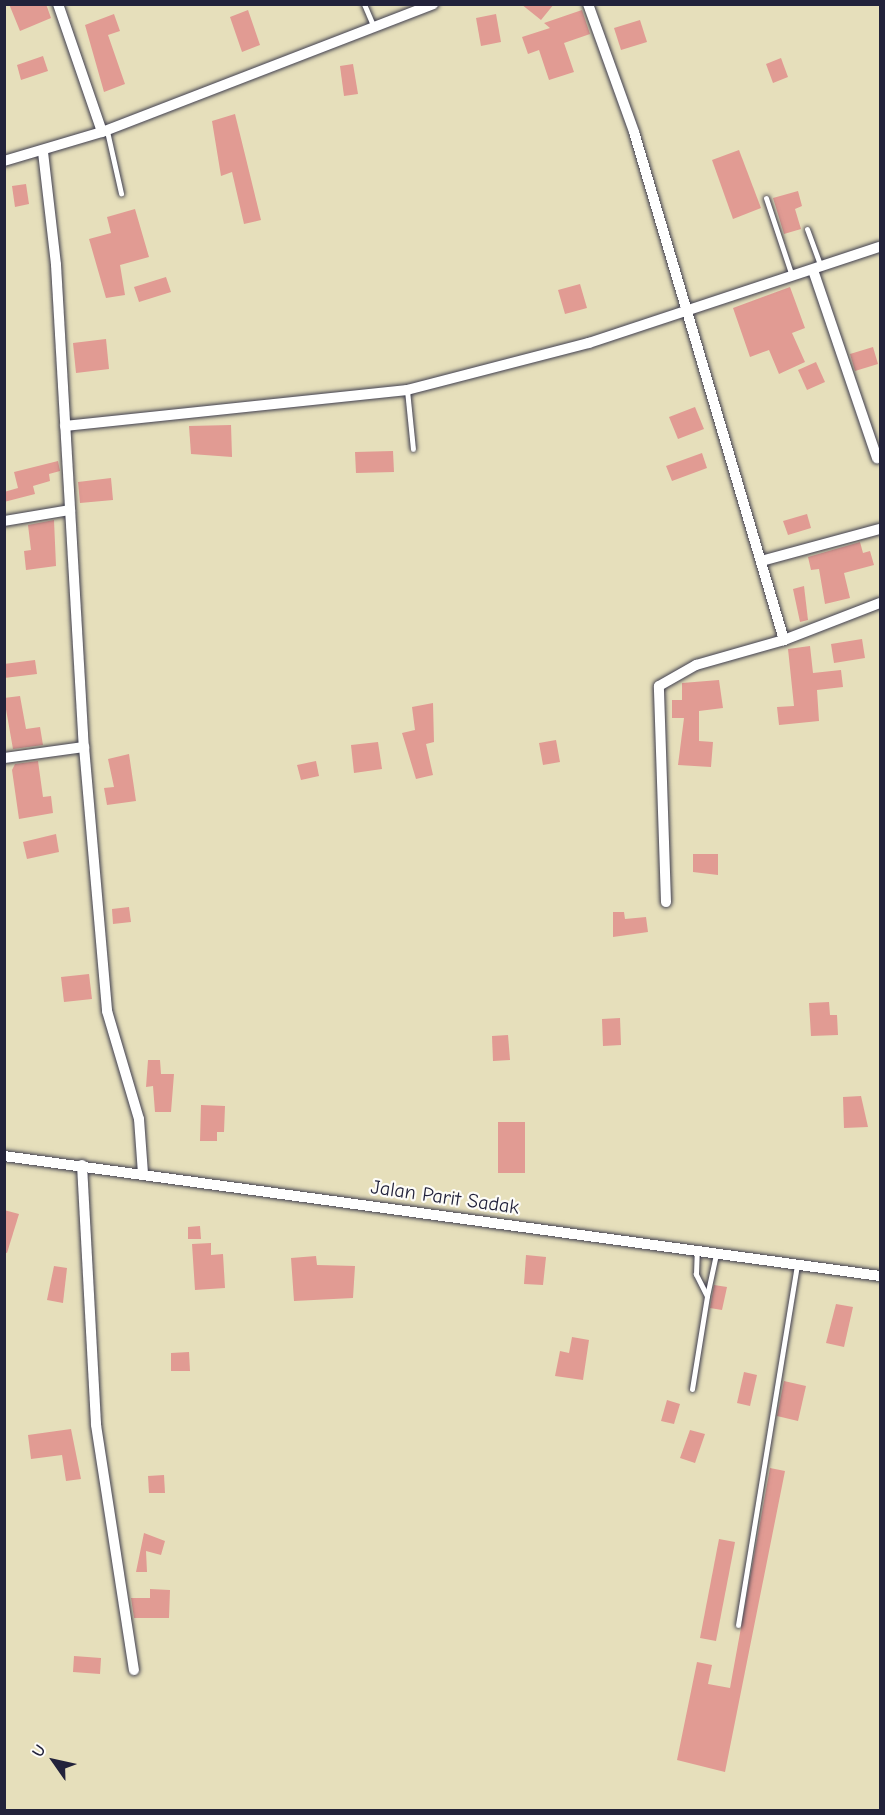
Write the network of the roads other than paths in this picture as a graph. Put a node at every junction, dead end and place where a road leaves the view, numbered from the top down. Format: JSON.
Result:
{"nodes":[{"id":1,"x":58,"y":4,"type":"edge"},
{"id":2,"x":364,"y":4,"type":"edge"},
{"id":3,"x":433,"y":4,"type":"edge"},
{"id":4,"x":588,"y":4,"type":"edge"},
{"id":5,"x":374,"y":27,"type":"junction"},
{"id":6,"x":104,"y":130,"type":"junction"},
{"id":7,"x":43,"y":152,"type":"junction"},
{"id":8,"x":4,"y":161,"type":"edge"},
{"id":9,"x":121,"y":193,"type":"dead end"},
{"id":10,"x":766,"y":198,"type":"dead end"},
{"id":11,"x":807,"y":229,"type":"dead end"},
{"id":12,"x":880,"y":247,"type":"edge"},
{"id":13,"x":817,"y":268,"type":"junction"},
{"id":14,"x":792,"y":276,"type":"junction"},
{"id":15,"x":687,"y":308,"type":"junction"},
{"id":16,"x":407,"y":390,"type":"junction"},
{"id":17,"x":65,"y":426,"type":"junction"},
{"id":18,"x":413,"y":449,"type":"dead end"},
{"id":19,"x":877,"y":458,"type":"dead end"},
{"id":20,"x":70,"y":510,"type":"junction"},
{"id":21,"x":4,"y":521,"type":"edge"},
{"id":22,"x":880,"y":529,"type":"edge"},
{"id":23,"x":761,"y":561,"type":"junction"},
{"id":24,"x":880,"y":603,"type":"edge"},
{"id":25,"x":784,"y":640,"type":"junction"},
{"id":26,"x":84,"y":747,"type":"junction"},
{"id":27,"x":4,"y":758,"type":"edge"},
{"id":28,"x":666,"y":902,"type":"dead end"},
{"id":29,"x":4,"y":1156,"type":"edge"},
{"id":30,"x":143,"y":1173,"type":"junction"},
{"id":31,"x":81,"y":1176,"type":"junction"},
{"id":32,"x":697,"y":1250,"type":"junction"},
{"id":33,"x":716,"y":1252,"type":"junction"},
{"id":34,"x":797,"y":1263,"type":"junction"},
{"id":35,"x":880,"y":1276,"type":"edge"},
{"id":36,"x":707,"y":1296,"type":"junction"},
{"id":37,"x":692,"y":1389,"type":"dead end"},
{"id":38,"x":738,"y":1625,"type":"dead end"},
{"id":39,"x":134,"y":1670,"type":"dead end"}],
"edges":[{"from":1,"to":6,"type":"street"},
{"from":2,"to":5,"type":"lane"},
{"from":3,"to":5,"type":"street"},
{"from":4,"to":15,"type":"street"},
{"from":5,"to":6,"type":"street"},
{"from":6,"to":7,"type":"street"},
{"from":6,"to":9,"type":"lane"},
{"from":7,"to":8,"type":"street"},
{"from":7,"to":17,"type":"street"},
{"from":10,"to":14,"type":"lane"},
{"from":11,"to":13,"type":"lane"},
{"from":12,"to":13,"type":"street"},
{"from":13,"to":14,"type":"street"},
{"from":13,"to":19,"type":"street"},
{"from":14,"to":15,"type":"street"},
{"from":15,"to":16,"type":"street"},
{"from":15,"to":23,"type":"street"},
{"from":16,"to":17,"type":"street"},
{"from":16,"to":18,"type":"lane"},
{"from":17,"to":20,"type":"street"},
{"from":20,"to":21,"type":"street"},
{"from":20,"to":26,"type":"street"},
{"from":22,"to":23,"type":"street"},
{"from":23,"to":25,"type":"street"},
{"from":24,"to":25,"type":"street"},
{"from":25,"to":28,"type":"street"},
{"from":26,"to":27,"type":"street"},
{"from":26,"to":30,"type":"street"},
{"from":29,"to":31,"type":"street","name":"Jalan Parit Sadak"},
{"from":30,"to":31,"type":"street","name":"Jalan Parit Sadak"},
{"from":30,"to":32,"type":"street","name":"Jalan Parit Sadak"},
{"from":31,"to":39,"type":"street"},
{"from":32,"to":33,"type":"street","name":"Jalan Parit Sadak"},
{"from":32,"to":36,"type":"lane"},
{"from":33,"to":34,"type":"street","name":"Jalan Parit Sadak"},
{"from":33,"to":36,"type":"lane"},
{"from":34,"to":35,"type":"street","name":"Jalan Parit Sadak"},
{"from":34,"to":38,"type":"lane"},
{"from":36,"to":37,"type":"lane"}]}
